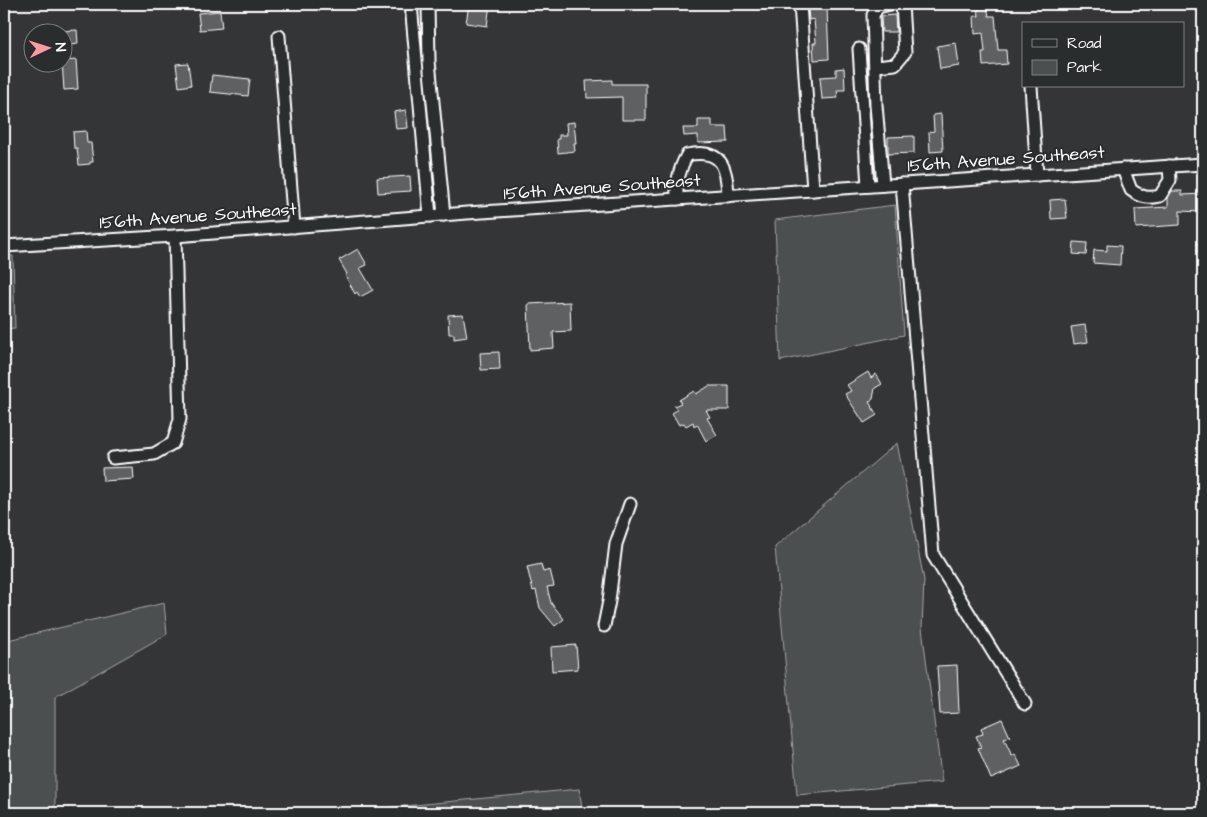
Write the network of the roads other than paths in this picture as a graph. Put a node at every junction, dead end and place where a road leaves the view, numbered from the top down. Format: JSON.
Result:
{"nodes":[{"id":1,"x":411,"y":4,"type":"edge"},
{"id":2,"x":428,"y":4,"type":"edge"},
{"id":3,"x":800,"y":4,"type":"edge"},
{"id":4,"x":890,"y":4,"type":"edge"},
{"id":5,"x":902,"y":4,"type":"edge"},
{"id":6,"x":279,"y":36,"type":"dead end"},
{"id":7,"x":860,"y":48,"type":"dead end"},
{"id":8,"x":876,"y":66,"type":"junction"},
{"id":9,"x":1031,"y":88,"type":"edge"},
{"id":10,"x":1203,"y":164,"type":"edge"},
{"id":11,"x":1169,"y":166,"type":"junction"},
{"id":12,"x":1124,"y":169,"type":"junction"},
{"id":13,"x":1036,"y":175,"type":"junction"},
{"id":14,"x":902,"y":184,"type":"junction"},
{"id":15,"x":883,"y":185,"type":"junction"},
{"id":16,"x":868,"y":186,"type":"junction"},
{"id":17,"x":813,"y":190,"type":"junction"},
{"id":18,"x":728,"y":196,"type":"junction"},
{"id":19,"x":676,"y":199,"type":"junction"},
{"id":20,"x":444,"y":215,"type":"junction"},
{"id":21,"x":430,"y":216,"type":"junction"},
{"id":22,"x":294,"y":227,"type":"junction"},
{"id":23,"x":175,"y":236,"type":"junction"},
{"id":24,"x":4,"y":246,"type":"edge"},
{"id":25,"x":113,"y":458,"type":"dead end"},
{"id":26,"x":630,"y":504,"type":"dead end"},
{"id":27,"x":604,"y":626,"type":"dead end"},
{"id":28,"x":1025,"y":704,"type":"dead end"}],
"edges":[{"from":1,"to":21,"type":"street"},
{"from":2,"to":20,"type":"street"},
{"from":3,"to":17,"type":"street"},
{"from":4,"to":8,"type":"street"},
{"from":5,"to":8,"type":"street"},
{"from":6,"to":22,"type":"street"},
{"from":7,"to":16,"type":"street"},
{"from":8,"to":15,"type":"street"},
{"from":9,"to":13,"type":"street"},
{"from":10,"to":11,"type":"street","name":"156th Avenue Southeast"},
{"from":11,"to":12,"type":"street","name":"156th Avenue Southeast"},
{"from":11,"to":12,"type":"street"},
{"from":12,"to":13,"type":"street","name":"156th Avenue Southeast"},
{"from":13,"to":14,"type":"street","name":"156th Avenue Southeast"},
{"from":14,"to":15,"type":"street","name":"156th Avenue Southeast"},
{"from":14,"to":28,"type":"street"},
{"from":15,"to":16,"type":"street","name":"156th Avenue Southeast"},
{"from":16,"to":17,"type":"street","name":"156th Avenue Southeast"},
{"from":17,"to":18,"type":"street","name":"156th Avenue Southeast"},
{"from":18,"to":19,"type":"street","name":"156th Avenue Southeast"},
{"from":18,"to":19,"type":"street"},
{"from":19,"to":20,"type":"street","name":"156th Avenue Southeast"},
{"from":20,"to":21,"type":"street","name":"156th Avenue Southeast"},
{"from":21,"to":22,"type":"street","name":"156th Avenue Southeast"},
{"from":22,"to":23,"type":"street","name":"156th Avenue Southeast"},
{"from":23,"to":24,"type":"street","name":"156th Avenue Southeast"},
{"from":23,"to":25,"type":"street"},
{"from":26,"to":27,"type":"street"}]}
